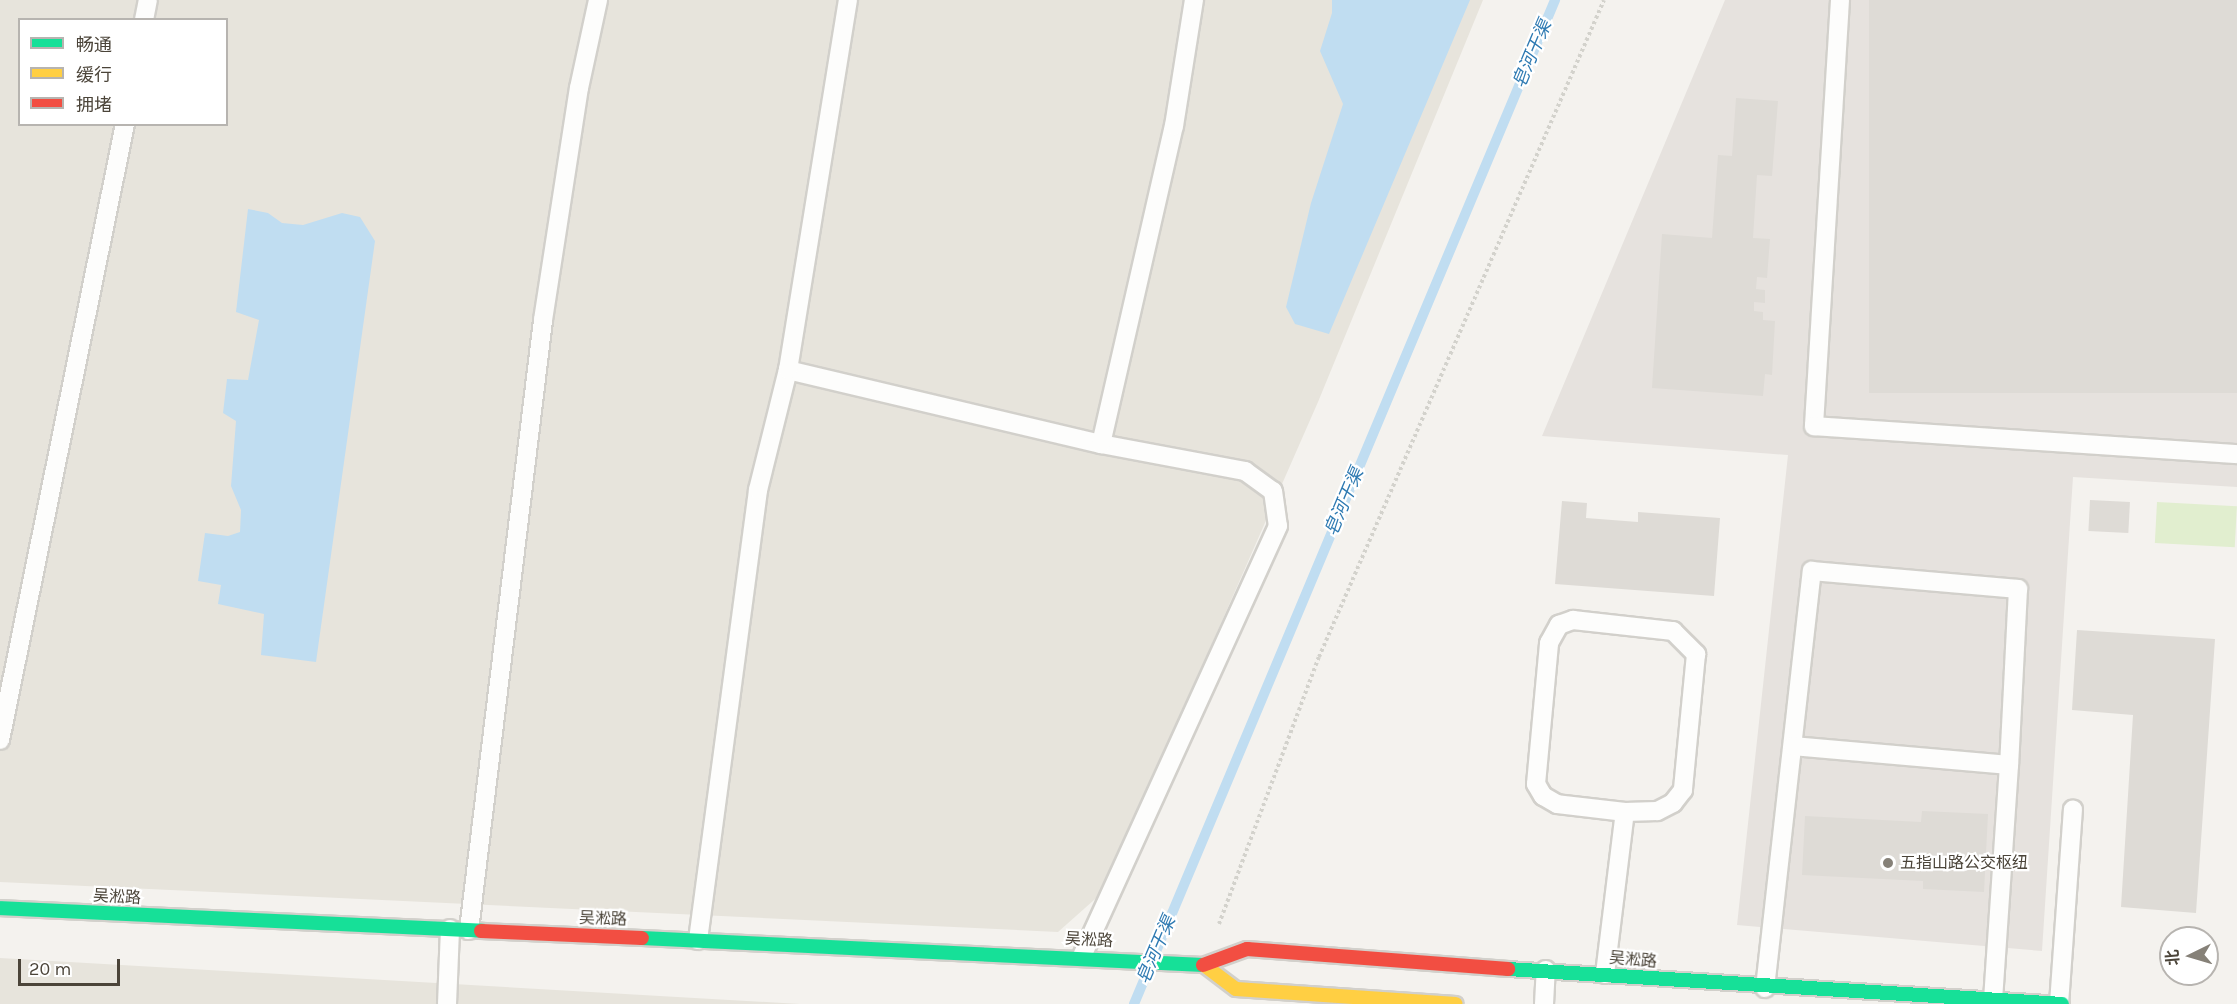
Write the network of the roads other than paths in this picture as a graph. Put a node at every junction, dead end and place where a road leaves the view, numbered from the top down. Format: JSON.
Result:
{"nodes":[{"id":1,"x":148,"y":0,"type":"edge"},
{"id":2,"x":598,"y":0,"type":"edge"},
{"id":3,"x":848,"y":0,"type":"edge"},
{"id":4,"x":1194,"y":0,"type":"edge"},
{"id":5,"x":1840,"y":0,"type":"edge"},
{"id":6,"x":144,"y":18,"type":"edge"},
{"id":7,"x":125,"y":126,"type":"edge"},
{"id":8,"x":788,"y":370,"type":"junction"},
{"id":9,"x":1101,"y":444,"type":"junction"},
{"id":10,"x":2237,"y":454,"type":"edge"},
{"id":11,"x":0,"y":740,"type":"edge"},
{"id":12,"x":1793,"y":746,"type":"junction"},
{"id":13,"x":2008,"y":765,"type":"junction"},
{"id":14,"x":2073,"y":810,"type":"dead end"},
{"id":15,"x":1625,"y":812,"type":"junction"},
{"id":16,"x":0,"y":909,"type":"edge"},
{"id":17,"x":459,"y":929,"type":"junction"},
{"id":18,"x":698,"y":940,"type":"junction"},
{"id":19,"x":1082,"y":956,"type":"junction"},
{"id":20,"x":1204,"y":965,"type":"junction"},
{"id":21,"x":1546,"y":970,"type":"junction"},
{"id":22,"x":1605,"y":974,"type":"junction"},
{"id":23,"x":1765,"y":988,"type":"junction"},
{"id":24,"x":1993,"y":1000,"type":"junction"},
{"id":25,"x":447,"y":1004,"type":"edge"},
{"id":26,"x":1455,"y":1004,"type":"edge"},
{"id":27,"x":1544,"y":1004,"type":"edge"},
{"id":28,"x":2060,"y":1004,"type":"edge"}],
"edges":[{"from":1,"to":6,"type":"lane"},
{"from":2,"to":17,"type":"lane"},
{"from":3,"to":8,"type":"lane"},
{"from":4,"to":9,"type":"lane"},
{"from":5,"to":10,"type":"lane"},
{"from":7,"to":11,"type":"lane"},
{"from":8,"to":9,"type":"lane"},
{"from":8,"to":18,"type":"lane"},
{"from":9,"to":19,"type":"lane"},
{"from":12,"to":13,"type":"lane"},
{"from":12,"to":13,"type":"lane"},
{"from":12,"to":23,"type":"lane"},
{"from":13,"to":24,"type":"lane"},
{"from":14,"to":28,"type":"lane"},
{"from":15,"to":15,"type":"lane"},
{"from":15,"to":22,"type":"lane"},
{"from":16,"to":17,"type":"main road","name":"吴淞路"},
{"from":17,"to":18,"type":"main road","name":"吴淞路"},
{"from":17,"to":25,"type":"lane"},
{"from":18,"to":19,"type":"main road","name":"吴淞路"},
{"from":19,"to":20,"type":"main road","name":"吴淞路"},
{"from":20,"to":21,"type":"main road","name":"吴淞路"},
{"from":20,"to":26,"type":"main road"},
{"from":21,"to":22,"type":"main road","name":"吴淞路"},
{"from":21,"to":27,"type":"lane"},
{"from":22,"to":23,"type":"main road","name":"吴淞路"},
{"from":23,"to":24,"type":"main road","name":"吴淞路"},
{"from":24,"to":28,"type":"main road","name":"吴淞路"}]}
